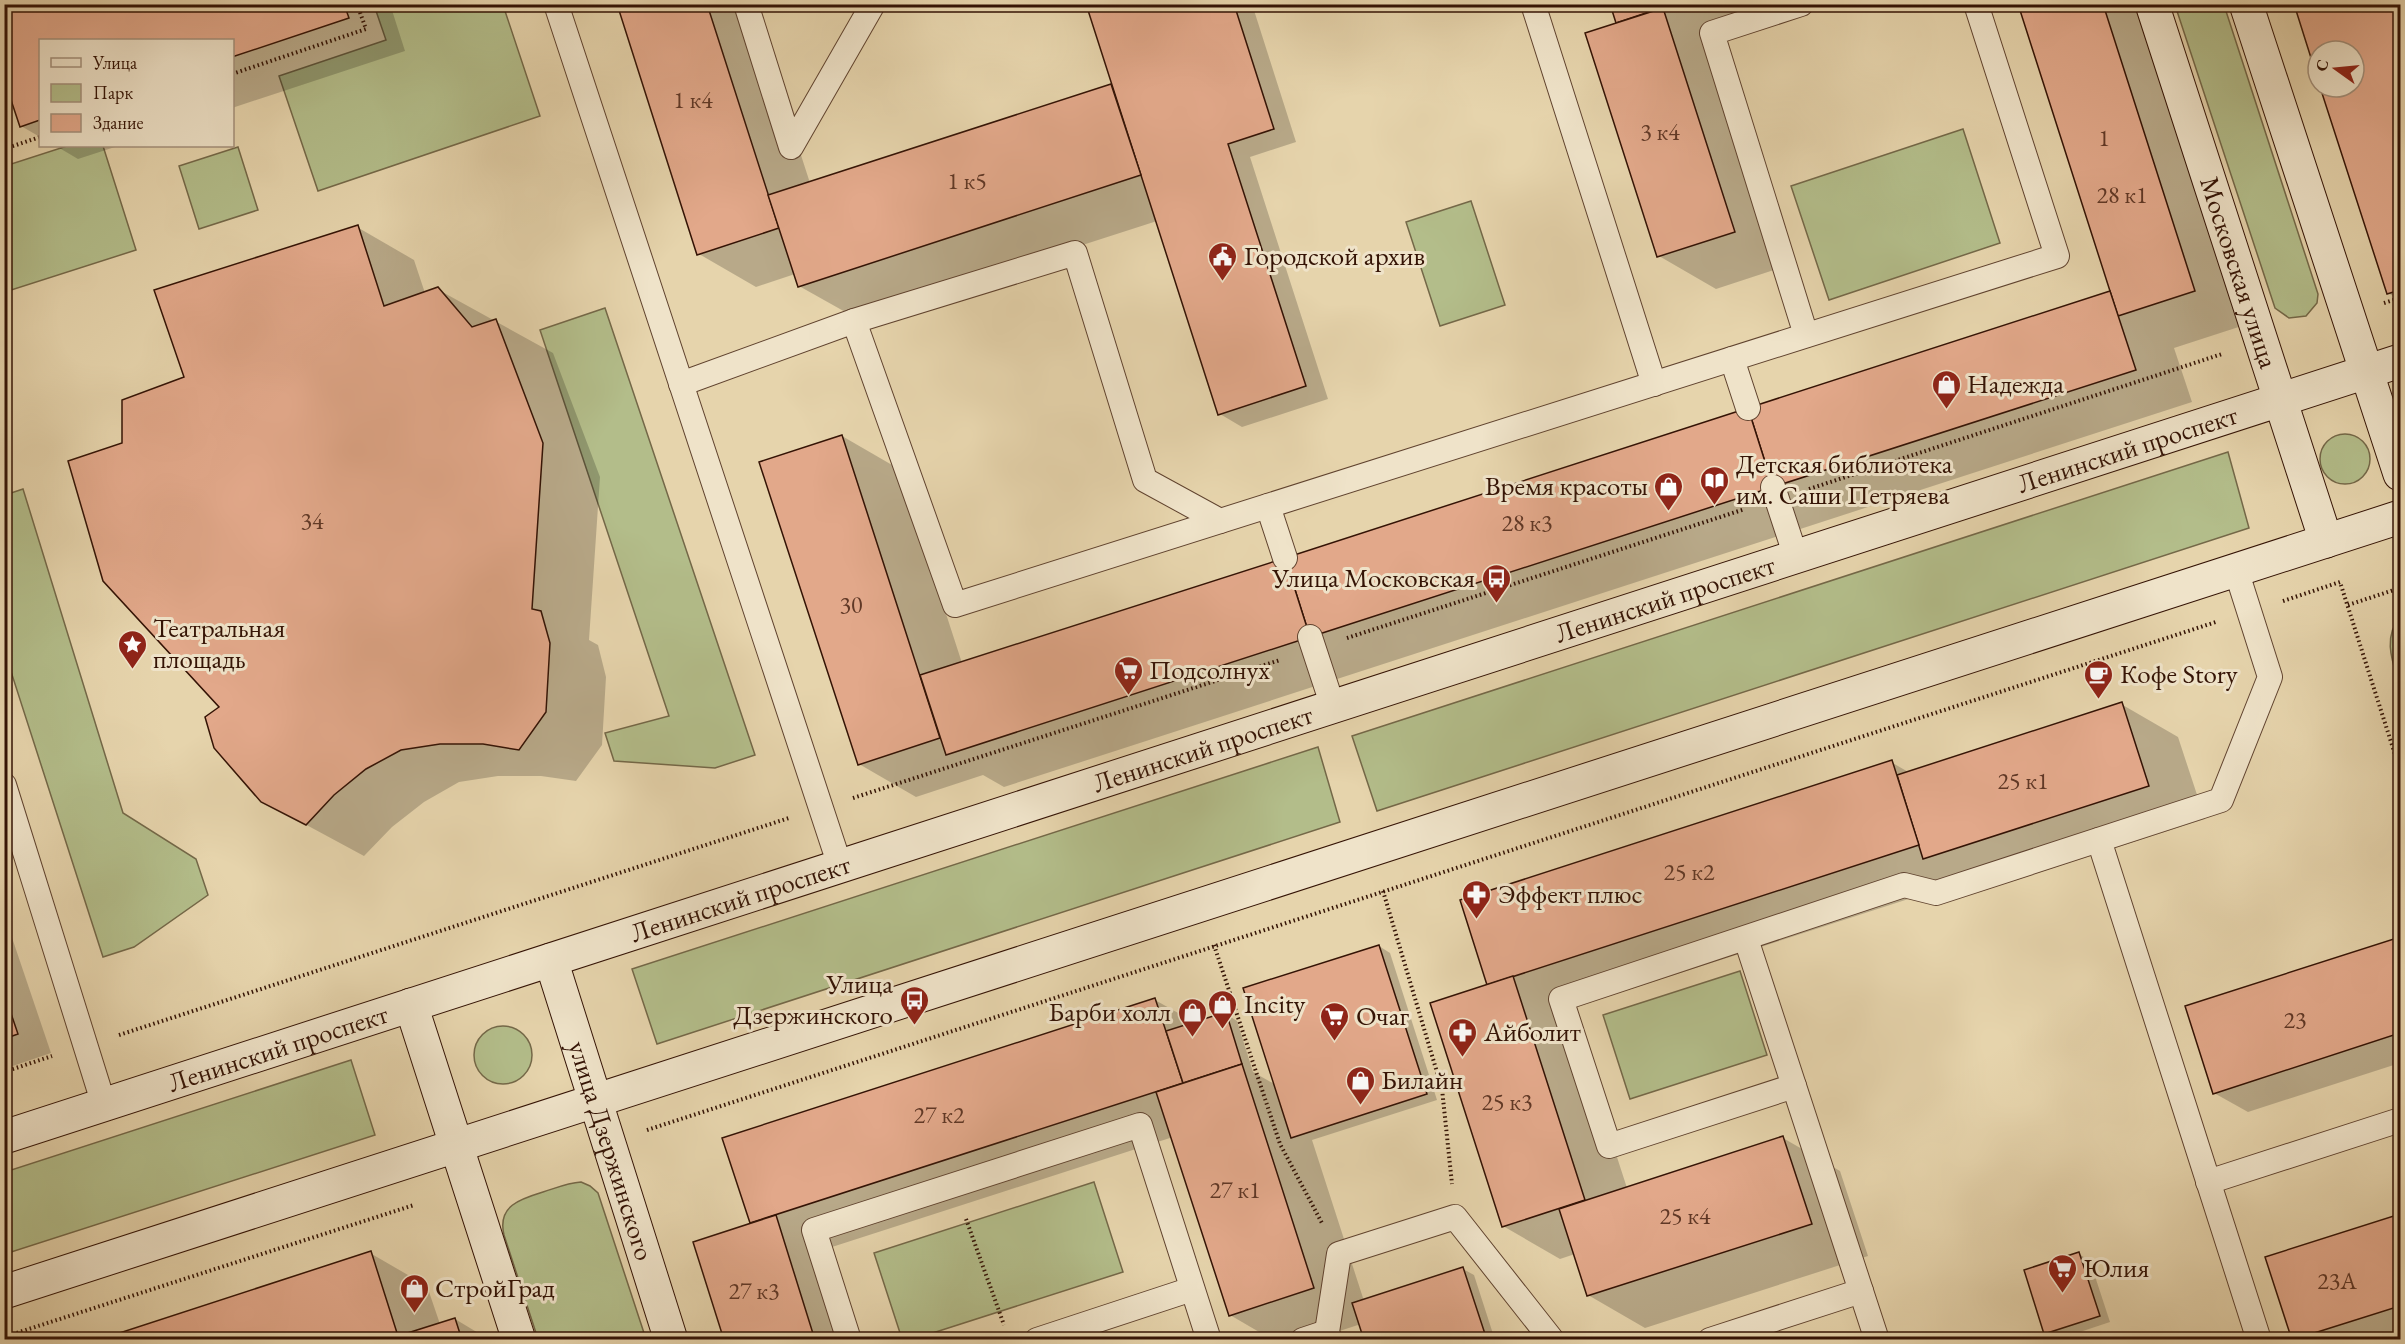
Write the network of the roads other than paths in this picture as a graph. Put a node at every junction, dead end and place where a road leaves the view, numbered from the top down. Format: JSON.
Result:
{"nodes":[{"id":1,"x":556,"y":4,"type":"edge"},
{"id":2,"x":746,"y":4,"type":"edge"},
{"id":3,"x":873,"y":4,"type":"edge"},
{"id":4,"x":1533,"y":4,"type":"edge"},
{"id":5,"x":1801,"y":4,"type":"edge"},
{"id":6,"x":1976,"y":4,"type":"edge"},
{"id":7,"x":2152,"y":4,"type":"edge"},
{"id":8,"x":2246,"y":4,"type":"edge"},
{"id":9,"x":854,"y":321,"type":"junction"},
{"id":10,"x":1806,"y":335,"type":"junction"},
{"id":11,"x":1732,"y":359,"type":"junction"},
{"id":12,"x":2400,"y":361,"type":"edge"},
{"id":13,"x":2366,"y":372,"type":"junction"},
{"id":14,"x":681,"y":384,"type":"junction"},
{"id":15,"x":1654,"y":384,"type":"junction"},
{"id":16,"x":2280,"y":400,"type":"junction"},
{"id":17,"x":1748,"y":408,"type":"dead end"},
{"id":18,"x":2400,"y":474,"type":"edge"},
{"id":19,"x":1775,"y":493,"type":"road end"},
{"id":20,"x":1268,"y":506,"type":"junction"},
{"id":21,"x":2400,"y":517,"type":"edge"},
{"id":22,"x":1220,"y":521,"type":"junction"},
{"id":23,"x":2326,"y":541,"type":"junction"},
{"id":24,"x":1796,"y":556,"type":"junction"},
{"id":25,"x":1285,"y":558,"type":"dead end"},
{"id":26,"x":2236,"y":570,"type":"junction"},
{"id":27,"x":1312,"y":643,"type":"road end"},
{"id":28,"x":1333,"y":707,"type":"junction"},
{"id":29,"x":4,"y":785,"type":"edge"},
{"id":30,"x":2098,"y":840,"type":"junction"},
{"id":31,"x":840,"y":866,"type":"junction"},
{"id":32,"x":1746,"y":939,"type":"junction"},
{"id":33,"x":550,"y":960,"type":"junction"},
{"id":34,"x":411,"y":1005,"type":"junction"},
{"id":35,"x":1794,"y":1086,"type":"junction"},
{"id":36,"x":596,"y":1101,"type":"junction"},
{"id":37,"x":104,"y":1105,"type":"junction"},
{"id":38,"x":2400,"y":1120,"type":"edge"},
{"id":39,"x":4,"y":1137,"type":"edge"},
{"id":40,"x":456,"y":1146,"type":"junction"},
{"id":41,"x":2208,"y":1182,"type":"junction"},
{"id":42,"x":1192,"y":1289,"type":"junction"},
{"id":43,"x":1861,"y":1291,"type":"junction"},
{"id":44,"x":4,"y":1292,"type":"edge"},
{"id":45,"x":1329,"y":1336,"type":"edge"},
{"id":46,"x":519,"y":1340,"type":"edge"},
{"id":47,"x":671,"y":1340,"type":"edge"},
{"id":48,"x":849,"y":1340,"type":"edge"},
{"id":49,"x":1037,"y":1340,"type":"edge"},
{"id":50,"x":1209,"y":1340,"type":"edge"},
{"id":51,"x":1303,"y":1340,"type":"edge"},
{"id":52,"x":1552,"y":1340,"type":"edge"},
{"id":53,"x":1710,"y":1340,"type":"edge"},
{"id":54,"x":1877,"y":1340,"type":"edge"},
{"id":55,"x":2259,"y":1340,"type":"edge"}],
"edges":[{"from":1,"to":14,"type":"lane"},
{"from":2,"to":3,"type":"lane"},
{"from":4,"to":15,"type":"lane"},
{"from":5,"to":10,"type":"lane"},
{"from":6,"to":10,"type":"lane"},
{"from":7,"to":16,"type":"main road","name":"Московская улица"},
{"from":8,"to":13,"type":"main road"},
{"from":9,"to":14,"type":"lane"},
{"from":9,"to":22,"type":"lane"},
{"from":9,"to":22,"type":"lane"},
{"from":10,"to":11,"type":"lane"},
{"from":11,"to":15,"type":"lane"},
{"from":11,"to":17,"type":"lane"},
{"from":12,"to":13,"type":"main road","name":"Ленинский проспект"},
{"from":13,"to":16,"type":"main road","name":"Ленинский проспект"},
{"from":13,"to":18,"type":"main road"},
{"from":14,"to":31,"type":"lane"},
{"from":15,"to":20,"type":"lane"},
{"from":16,"to":23,"type":"main road","name":"Московская улица"},
{"from":16,"to":24,"type":"main road","name":"Ленинский проспект"},
{"from":19,"to":24,"type":"lane"},
{"from":20,"to":22,"type":"lane"},
{"from":20,"to":25,"type":"lane"},
{"from":21,"to":23,"type":"main road"},
{"from":23,"to":26,"type":"main road"},
{"from":24,"to":28,"type":"main road","name":"Ленинский проспект"},
{"from":26,"to":30,"type":"lane"},
{"from":26,"to":36,"type":"main road"},
{"from":27,"to":28,"type":"lane"},
{"from":28,"to":31,"type":"main road","name":"Ленинский проспект"},
{"from":29,"to":37,"type":"lane"},
{"from":30,"to":32,"type":"lane"},
{"from":30,"to":41,"type":"lane"},
{"from":31,"to":33,"type":"main road","name":"Ленинский проспект"},
{"from":32,"to":35,"type":"lane"},
{"from":32,"to":35,"type":"lane"},
{"from":33,"to":34,"type":"main road","name":"Ленинский проспект"},
{"from":33,"to":36,"type":"main road","name":"улица Дзержинского"},
{"from":34,"to":37,"type":"main road","name":"Ленинский проспект"},
{"from":34,"to":40,"type":"main road"},
{"from":35,"to":43,"type":"lane"},
{"from":36,"to":40,"type":"main road"},
{"from":36,"to":47,"type":"main road","name":"улица Дзержинского"},
{"from":37,"to":39,"type":"main road","name":"Ленинский проспект"},
{"from":38,"to":41,"type":"lane"},
{"from":40,"to":44,"type":"main road"},
{"from":40,"to":46,"type":"main road"},
{"from":41,"to":55,"type":"lane"},
{"from":42,"to":48,"type":"lane"},
{"from":42,"to":49,"type":"lane"},
{"from":42,"to":50,"type":"lane"},
{"from":43,"to":53,"type":"lane"},
{"from":43,"to":54,"type":"lane"},
{"from":45,"to":51,"type":"lane"},
{"from":45,"to":52,"type":"lane"}]}
